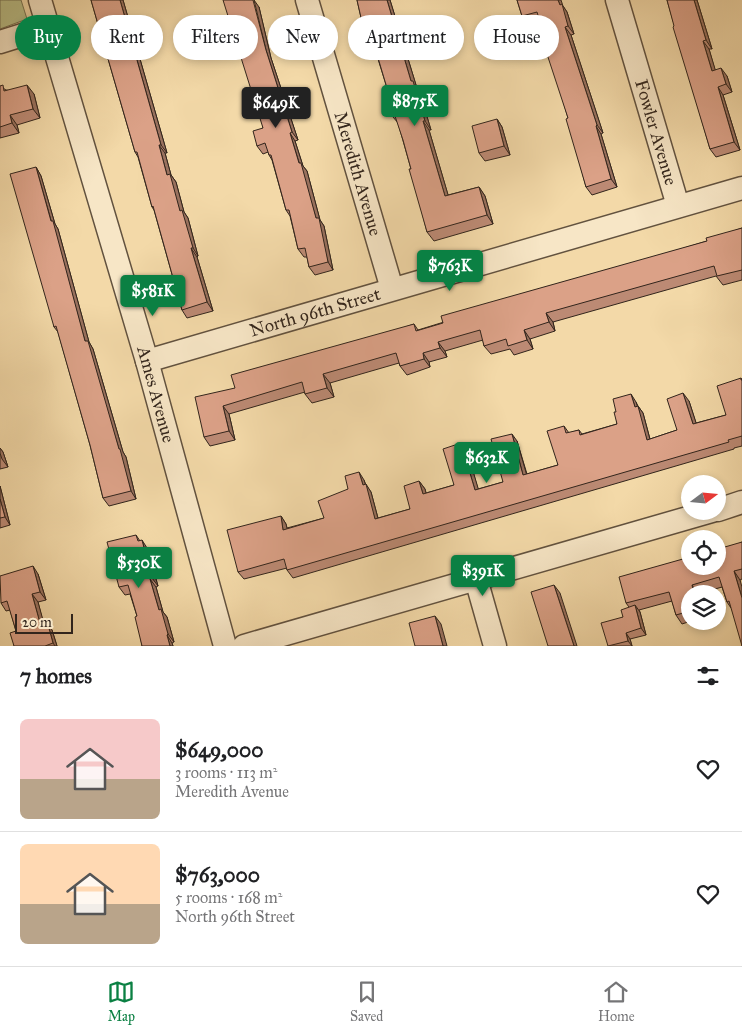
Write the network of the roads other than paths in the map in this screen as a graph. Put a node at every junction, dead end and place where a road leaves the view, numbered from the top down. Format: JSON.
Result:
{"nodes":[{"id":1,"x":40,"y":0,"type":"edge"},
{"id":2,"x":307,"y":0,"type":"edge"},
{"id":3,"x":617,"y":0,"type":"edge"},
{"id":4,"x":44,"y":15,"type":"edge"},
{"id":5,"x":15,"y":37,"type":"edge"},
{"id":6,"x":0,"y":42,"type":"edge"},
{"id":7,"x":58,"y":60,"type":"edge"},
{"id":8,"x":742,"y":188,"type":"edge"},
{"id":9,"x":678,"y":206,"type":"junction"},
{"id":10,"x":392,"y":289,"type":"junction"},
{"id":11,"x":147,"y":361,"type":"junction"},
{"id":12,"x":742,"y":502,"type":"edge"},
{"id":13,"x":726,"y":507,"type":"edge"},
{"id":14,"x":681,"y":520,"type":"edge"},
{"id":15,"x":476,"y":580,"type":"junction"},
{"id":16,"x":225,"y":646,"type":"edge"},
{"id":17,"x":244,"y":646,"type":"edge"},
{"id":18,"x":495,"y":646,"type":"edge"}],
"edges":[{"from":1,"to":4,"type":"street","name":"Ames Avenue"},
{"from":2,"to":10,"type":"street","name":"Meredith Avenue"},
{"from":3,"to":9,"type":"street","name":"Fowler Avenue"},
{"from":5,"to":6,"type":"street"},
{"from":7,"to":11,"type":"street","name":"Ames Avenue"},
{"from":8,"to":9,"type":"street","name":"North 96th Street"},
{"from":9,"to":10,"type":"street","name":"North 96th Street"},
{"from":10,"to":11,"type":"street","name":"North 96th Street"},
{"from":11,"to":16,"type":"street","name":"Ames Avenue"},
{"from":12,"to":13,"type":"street"},
{"from":14,"to":15,"type":"street"},
{"from":15,"to":17,"type":"street"},
{"from":15,"to":18,"type":"street"}]}
